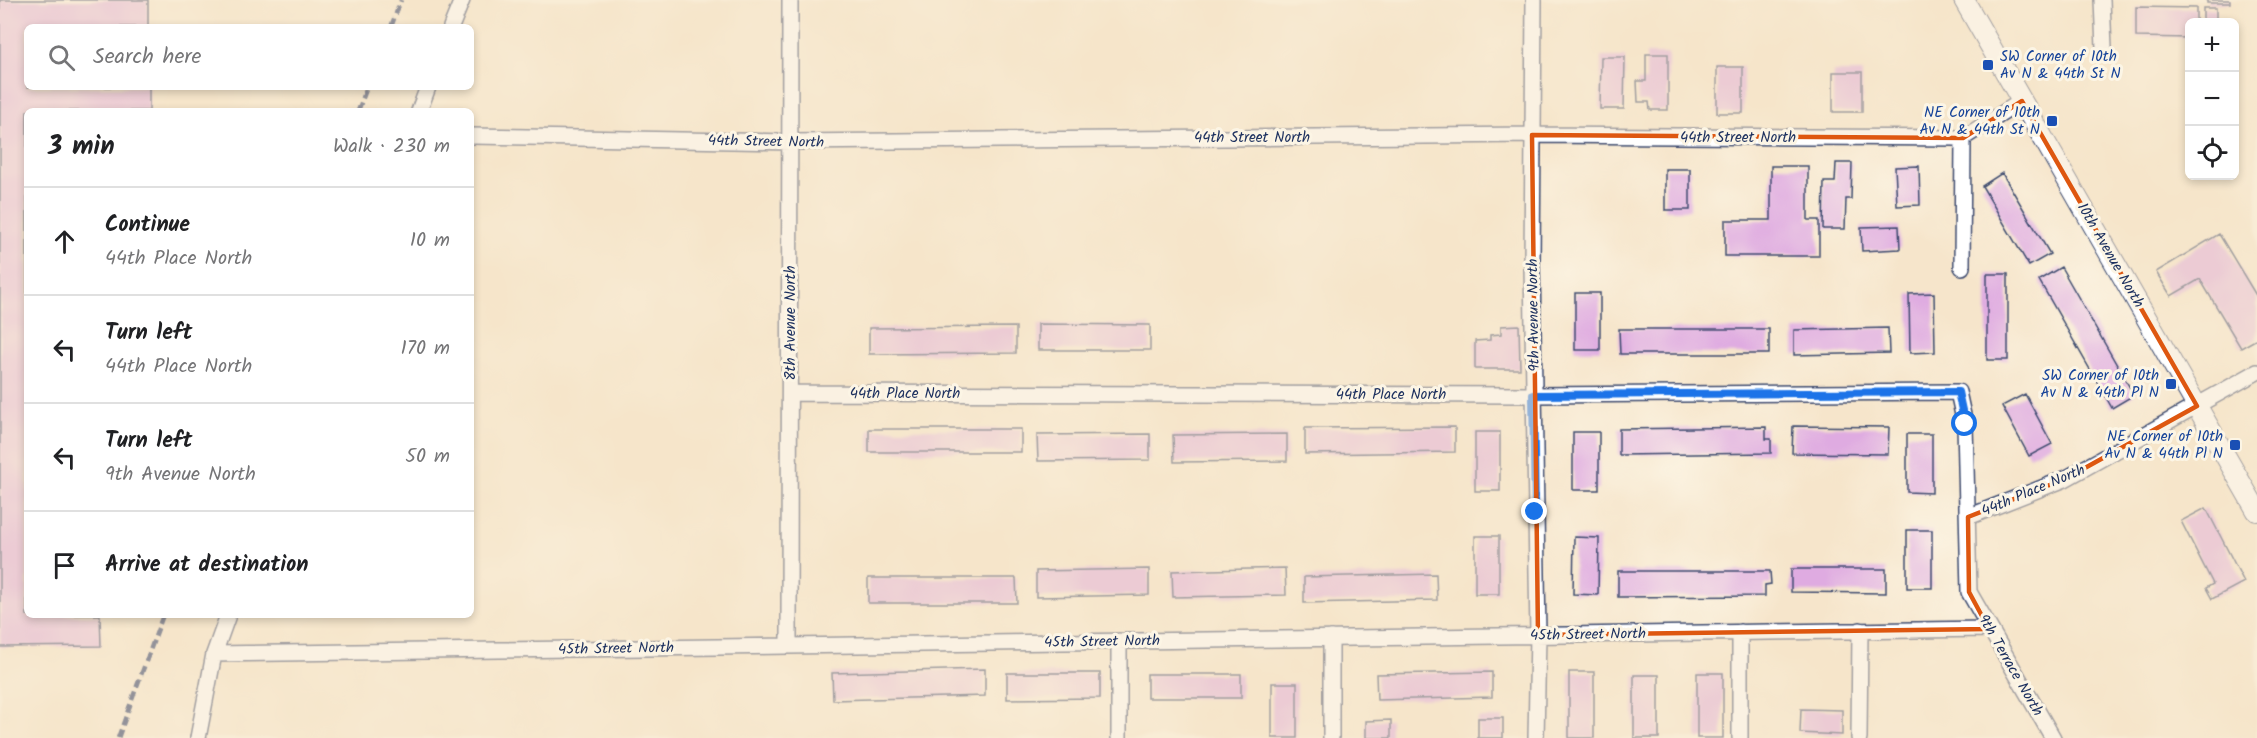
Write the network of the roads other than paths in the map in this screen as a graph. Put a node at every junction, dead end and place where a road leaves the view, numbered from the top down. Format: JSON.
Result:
{"nodes":[{"id":1,"x":462,"y":0,"type":"edge"},
{"id":2,"x":790,"y":0,"type":"edge"},
{"id":3,"x":1534,"y":0,"type":"edge"},
{"id":4,"x":1964,"y":0,"type":"edge"},
{"id":5,"x":2102,"y":0,"type":"edge"},
{"id":6,"x":452,"y":24,"type":"edge"},
{"id":7,"x":2104,"y":48,"type":"dead end"},
{"id":8,"x":427,"y":90,"type":"edge"},
{"id":9,"x":2022,"y":100,"type":"junction"},
{"id":10,"x":420,"y":108,"type":"edge"},
{"id":11,"x":1532,"y":135,"type":"junction"},
{"id":12,"x":474,"y":136,"type":"edge"},
{"id":13,"x":1963,"y":138,"type":"junction"},
{"id":14,"x":790,"y":142,"type":"junction"},
{"id":15,"x":1962,"y":267,"type":"dead end"},
{"id":16,"x":2257,"y":372,"type":"edge"},
{"id":17,"x":790,"y":393,"type":"junction"},
{"id":18,"x":1533,"y":395,"type":"junction"},
{"id":19,"x":2197,"y":406,"type":"junction"},
{"id":20,"x":2257,"y":510,"type":"edge"},
{"id":21,"x":1968,"y":517,"type":"junction"},
{"id":22,"x":1969,"y":592,"type":"joint"},
{"id":23,"x":227,"y":618,"type":"edge"},
{"id":24,"x":1989,"y":629,"type":"junction"},
{"id":25,"x":1860,"y":630,"type":"junction"},
{"id":26,"x":1740,"y":632,"type":"junction"},
{"id":27,"x":1538,"y":635,"type":"junction"},
{"id":28,"x":1331,"y":638,"type":"junction"},
{"id":29,"x":1119,"y":640,"type":"junction"},
{"id":30,"x":789,"y":645,"type":"junction"},
{"id":31,"x":214,"y":654,"type":"junction"},
{"id":32,"x":198,"y":738,"type":"edge"},
{"id":33,"x":1119,"y":738,"type":"edge"},
{"id":34,"x":1331,"y":738,"type":"edge"},
{"id":35,"x":1536,"y":738,"type":"edge"},
{"id":36,"x":1740,"y":738,"type":"edge"},
{"id":37,"x":1859,"y":738,"type":"edge"},
{"id":38,"x":2053,"y":738,"type":"edge"}],
"edges":[{"from":1,"to":6,"type":"street"},
{"from":2,"to":14,"type":"street","name":"8th Avenue North"},
{"from":3,"to":11,"type":"street","name":"9th Avenue North"},
{"from":4,"to":9,"type":"street","name":"10th Avenue North"},
{"from":5,"to":7,"type":"street"},
{"from":8,"to":10,"type":"street"},
{"from":9,"to":13,"type":"street"},
{"from":9,"to":19,"type":"street","name":"10th Avenue North"},
{"from":11,"to":13,"type":"street","name":"44th Street North"},
{"from":11,"to":14,"type":"street","name":"44th Street North"},
{"from":11,"to":18,"type":"street","name":"9th Avenue North"},
{"from":12,"to":14,"type":"street","name":"44th Street North"},
{"from":13,"to":15,"type":"street"},
{"from":14,"to":17,"type":"street","name":"8th Avenue North"},
{"from":16,"to":19,"type":"street","name":"44th Place North"},
{"from":17,"to":18,"type":"street","name":"44th Place North"},
{"from":17,"to":30,"type":"street","name":"8th Avenue North"},
{"from":18,"to":21,"type":"street","name":"44th Place North"},
{"from":18,"to":27,"type":"street","name":"9th Avenue North"},
{"from":19,"to":20,"type":"street","name":"10th Avenue North"},
{"from":19,"to":21,"type":"street","name":"44th Place North"},
{"from":21,"to":22,"type":"street","name":"44th Place North"},
{"from":22,"to":24,"type":"street","name":"9th Terrace North"},
{"from":23,"to":31,"type":"street"},
{"from":24,"to":25,"type":"street","name":"45th Street North"},
{"from":24,"to":38,"type":"street","name":"9th Terrace North"},
{"from":25,"to":26,"type":"street","name":"45th Street North"},
{"from":25,"to":37,"type":"street"},
{"from":26,"to":27,"type":"street","name":"45th Street North"},
{"from":26,"to":36,"type":"street"},
{"from":27,"to":28,"type":"street","name":"45th Street North"},
{"from":27,"to":35,"type":"street","name":"9th Avenue North"},
{"from":28,"to":29,"type":"street","name":"45th Street North"},
{"from":28,"to":34,"type":"street"},
{"from":29,"to":30,"type":"street","name":"45th Street North"},
{"from":29,"to":33,"type":"street"},
{"from":30,"to":31,"type":"street","name":"45th Street North"},
{"from":31,"to":32,"type":"street"}]}
